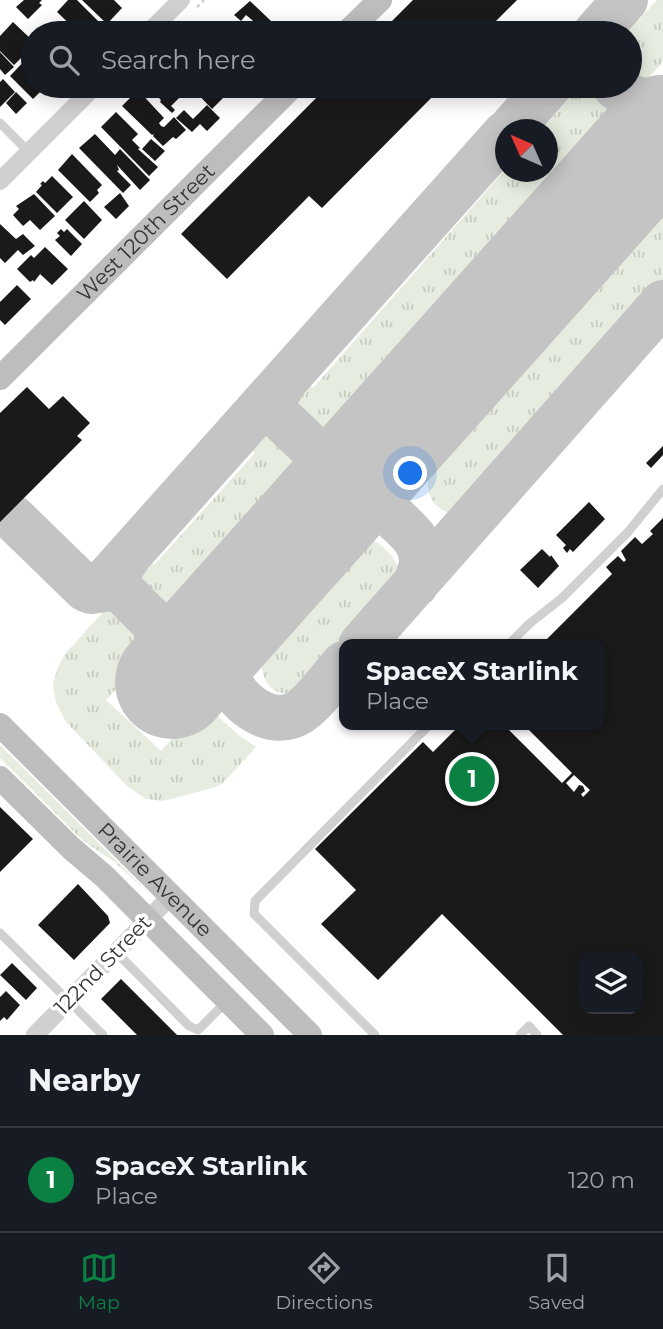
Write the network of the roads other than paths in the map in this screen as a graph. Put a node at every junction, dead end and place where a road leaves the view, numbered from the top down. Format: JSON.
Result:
{"nodes":[{"id":1,"x":380,"y":0,"type":"edge"},
{"id":2,"x":189,"y":3,"type":"edge"},
{"id":3,"x":164,"y":21,"type":"edge"},
{"id":4,"x":358,"y":21,"type":"edge"},
{"id":5,"x":83,"y":98,"type":"edge"},
{"id":6,"x":281,"y":98,"type":"edge"},
{"id":7,"x":0,"y":123,"type":"edge"},
{"id":8,"x":29,"y":152,"type":"junction"},
{"id":9,"x":0,"y":181,"type":"edge"},
{"id":10,"x":0,"y":378,"type":"edge"},
{"id":11,"x":663,"y":489,"type":"edge"},
{"id":12,"x":514,"y":639,"type":"edge"},
{"id":13,"x":0,"y":725,"type":"edge"},
{"id":14,"x":424,"y":730,"type":"edge"},
{"id":15,"x":0,"y":778,"type":"edge"},
{"id":16,"x":171,"y":896,"type":"junction"},
{"id":17,"x":147,"y":919,"type":"junction"},
{"id":18,"x":0,"y":933,"type":"edge"},
{"id":19,"x":116,"y":952,"type":"junction"},
{"id":20,"x":228,"y":1000,"type":"junction"},
{"id":21,"x":69,"y":1001,"type":"junction"},
{"id":22,"x":35,"y":1035,"type":"edge"},
{"id":23,"x":103,"y":1035,"type":"edge"},
{"id":24,"x":262,"y":1035,"type":"edge"},
{"id":25,"x":310,"y":1035,"type":"edge"},
{"id":26,"x":375,"y":1035,"type":"edge"},
{"id":27,"x":520,"y":1035,"type":"edge"},
{"id":28,"x":537,"y":1035,"type":"edge"}],
"edges":[{"from":1,"to":4,"type":"main road"},
{"from":2,"to":3,"type":"street"},
{"from":5,"to":8,"type":"street"},
{"from":6,"to":10,"type":"main road","name":"West 120th Street"},
{"from":7,"to":8,"type":"lane"},
{"from":8,"to":9,"type":"street"},
{"from":11,"to":12,"type":"lane"},
{"from":13,"to":16,"type":"main road","name":"Prairie Avenue"},
{"from":14,"to":26,"type":"lane"},
{"from":15,"to":17,"type":"main road","name":"Prairie Avenue"},
{"from":16,"to":17,"type":"street","name":"122nd Street"},
{"from":16,"to":25,"type":"main road","name":"Prairie Avenue"},
{"from":17,"to":19,"type":"street","name":"122nd Street"},
{"from":17,"to":20,"type":"main road","name":"Prairie Avenue"},
{"from":18,"to":21,"type":"lane"},
{"from":19,"to":20,"type":"lane"},
{"from":19,"to":21,"type":"street","name":"122nd Street"},
{"from":20,"to":24,"type":"main road","name":"Prairie Avenue"},
{"from":21,"to":22,"type":"street","name":"122nd Street"},
{"from":21,"to":23,"type":"lane"},
{"from":27,"to":28,"type":"lane"}]}
